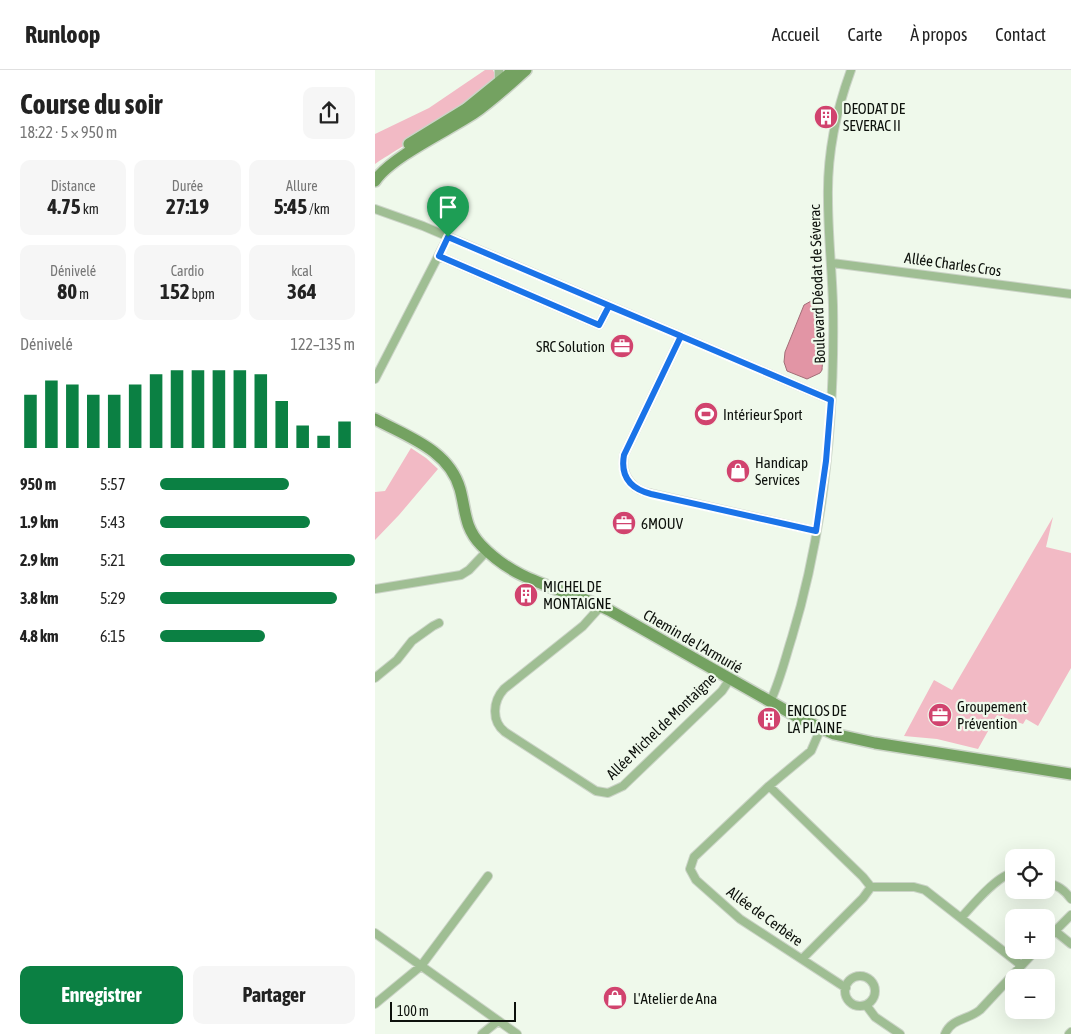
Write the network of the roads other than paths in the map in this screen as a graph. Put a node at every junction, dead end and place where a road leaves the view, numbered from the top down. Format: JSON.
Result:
{"nodes":[{"id":1,"x":499,"y":70,"type":"edge"},
{"id":2,"x":514,"y":70,"type":"edge"},
{"id":3,"x":526,"y":70,"type":"edge"},
{"id":4,"x":851,"y":70,"type":"edge"},
{"id":5,"x":499,"y":82,"type":"junction"},
{"id":6,"x":375,"y":167,"type":"edge"},
{"id":7,"x":375,"y":181,"type":"edge"},
{"id":8,"x":375,"y":210,"type":"edge"},
{"id":9,"x":448,"y":237,"type":"junction"},
{"id":10,"x":439,"y":256,"type":"junction"},
{"id":11,"x":831,"y":263,"type":"junction"},
{"id":12,"x":1071,"y":294,"type":"edge"},
{"id":13,"x":609,"y":306,"type":"junction"},
{"id":14,"x":681,"y":336,"type":"junction"},
{"id":15,"x":375,"y":379,"type":"edge"},
{"id":16,"x":831,"y":400,"type":"junction"},
{"id":17,"x":375,"y":419,"type":"edge"},
{"id":18,"x":816,"y":531,"type":"junction"},
{"id":19,"x":487,"y":551,"type":"junction"},
{"id":20,"x":375,"y":589,"type":"edge"},
{"id":21,"x":601,"y":606,"type":"junction"},
{"id":22,"x":439,"y":623,"type":"dead end"},
{"id":23,"x":375,"y":678,"type":"edge"},
{"id":24,"x":730,"y":679,"type":"junction"},
{"id":25,"x":770,"y":702,"type":"junction"},
{"id":26,"x":821,"y":728,"type":"junction"},
{"id":27,"x":1071,"y":774,"type":"edge"},
{"id":28,"x":769,"y":786,"type":"junction"},
{"id":29,"x":488,"y":876,"type":"dead end"},
{"id":30,"x":1005,"y":876,"type":"edge"},
{"id":31,"x":1055,"y":885,"type":"edge"},
{"id":32,"x":871,"y":887,"type":"junction"},
{"id":33,"x":1071,"y":899,"type":"edge"},
{"id":34,"x":1071,"y":915,"type":"edge"},
{"id":35,"x":961,"y":918,"type":"junction"},
{"id":36,"x":1055,"y":931,"type":"joint"},
{"id":37,"x":375,"y":933,"type":"edge"},
{"id":38,"x":1071,"y":944,"type":"edge"},
{"id":39,"x":802,"y":959,"type":"junction"},
{"id":40,"x":1027,"y":959,"type":"edge"},
{"id":41,"x":1021,"y":965,"type":"junction"},
{"id":42,"x":421,"y":966,"type":"junction"},
{"id":43,"x":846,"y":988,"type":"junction"},
{"id":44,"x":375,"y":1004,"type":"edge"},
{"id":45,"x":867,"y":1005,"type":"junction"},
{"id":46,"x":498,"y":1021,"type":"junction"},
{"id":47,"x":482,"y":1034,"type":"edge"},
{"id":48,"x":517,"y":1034,"type":"edge"},
{"id":49,"x":900,"y":1034,"type":"edge"},
{"id":50,"x":945,"y":1034,"type":"edge"}],
"edges":[{"from":1,"to":5,"type":"street"},
{"from":2,"to":5,"type":"street"},
{"from":3,"to":7,"type":"street"},
{"from":4,"to":11,"type":"street","name":"Boulevard Déodat de Séverac"},
{"from":5,"to":6,"type":"street"},
{"from":8,"to":9,"type":"street"},
{"from":9,"to":10,"type":"street"},
{"from":9,"to":13,"type":"street"},
{"from":10,"to":13,"type":"street"},
{"from":10,"to":15,"type":"street"},
{"from":11,"to":12,"type":"street","name":"Allée Charles Cros"},
{"from":11,"to":16,"type":"street","name":"Boulevard Déodat de Séverac"},
{"from":13,"to":14,"type":"street"},
{"from":14,"to":16,"type":"street"},
{"from":14,"to":18,"type":"street"},
{"from":16,"to":18,"type":"street","name":"Boulevard Déodat de Séverac"},
{"from":17,"to":19,"type":"street","name":"Chemin de l'Armurié"},
{"from":18,"to":25,"type":"street","name":"Boulevard Déodat de Séverac"},
{"from":19,"to":20,"type":"street"},
{"from":19,"to":21,"type":"street","name":"Chemin de l'Armurié"},
{"from":21,"to":24,"type":"street","name":"Chemin de l'Armurié"},
{"from":21,"to":24,"type":"street","name":"Allée Michel de Montaigne"},
{"from":22,"to":23,"type":"street"},
{"from":24,"to":25,"type":"street","name":"Chemin de l'Armurié"},
{"from":25,"to":26,"type":"street","name":"Chemin de l'Armurié"},
{"from":26,"to":27,"type":"street","name":"Chemin de l'Armurié"},
{"from":26,"to":28,"type":"street","name":"Allée de Cerbère"},
{"from":28,"to":32,"type":"street"},
{"from":28,"to":39,"type":"street","name":"Allée de Cerbère"},
{"from":29,"to":42,"type":"street"},
{"from":30,"to":35,"type":"street"},
{"from":31,"to":33,"type":"street"},
{"from":32,"to":35,"type":"street"},
{"from":32,"to":39,"type":"street","name":"Allée de Cerbère"},
{"from":34,"to":36,"type":"street"},
{"from":35,"to":41,"type":"street"},
{"from":36,"to":38,"type":"street"},
{"from":37,"to":42,"type":"street"},
{"from":39,"to":43,"type":"street","name":"Allée de Cerbère"},
{"from":40,"to":41,"type":"street"},
{"from":41,"to":50,"type":"street"},
{"from":42,"to":44,"type":"street"},
{"from":42,"to":46,"type":"street"},
{"from":43,"to":45,"type":"street","name":"Allée de Cerbère"},
{"from":43,"to":45,"type":"street"},
{"from":45,"to":49,"type":"street"},
{"from":46,"to":47,"type":"street"},
{"from":46,"to":48,"type":"street"}]}
